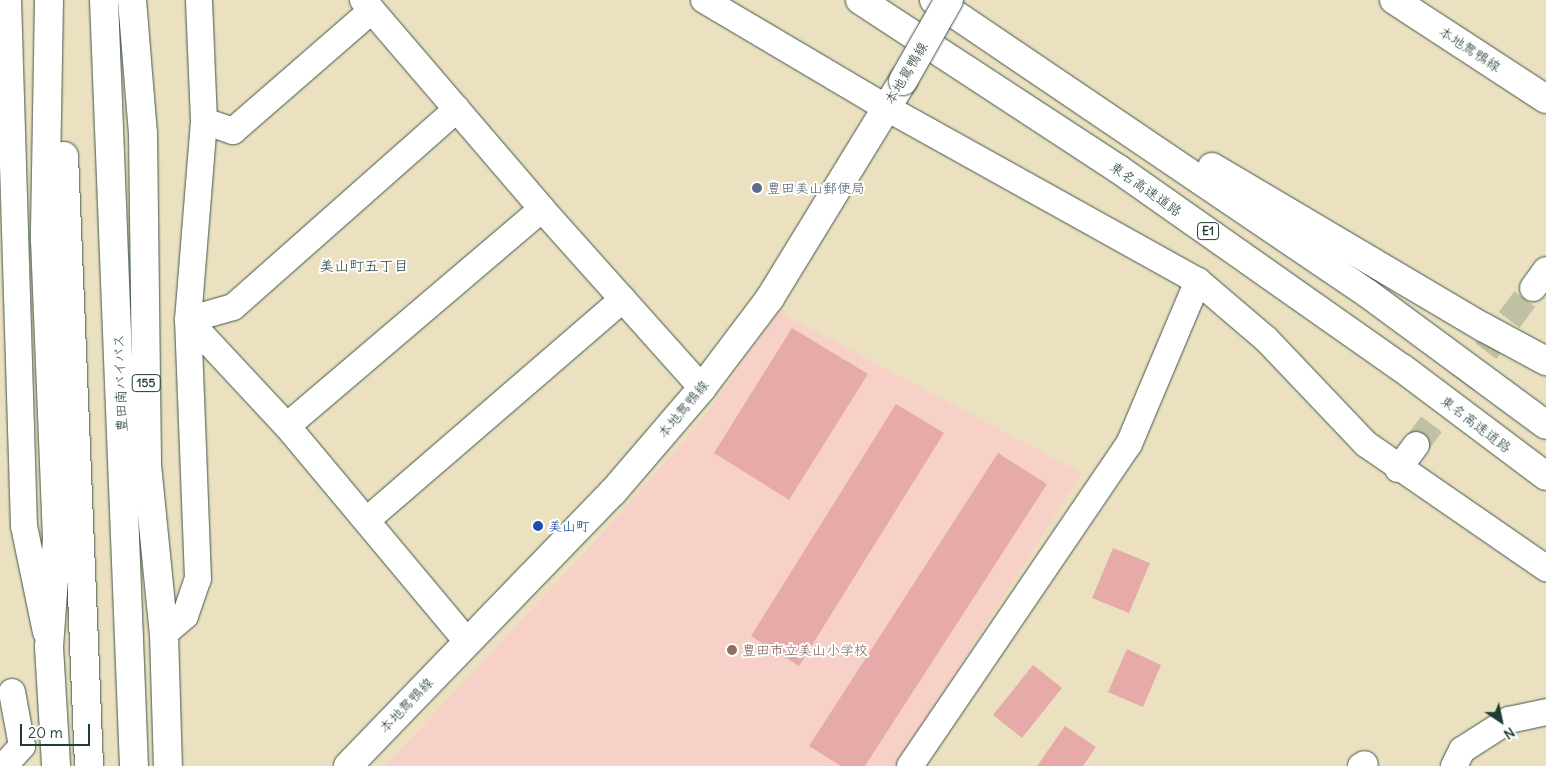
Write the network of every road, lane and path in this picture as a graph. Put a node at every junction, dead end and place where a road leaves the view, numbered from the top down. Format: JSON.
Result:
{"nodes":[{"id":1,"x":8,"y":0,"type":"edge"},
{"id":2,"x":50,"y":0,"type":"edge"},
{"id":3,"x":62,"y":0,"type":"edge"},
{"id":4,"x":104,"y":0,"type":"edge"},
{"id":5,"x":132,"y":0,"type":"edge"},
{"id":6,"x":199,"y":0,"type":"edge"},
{"id":7,"x":704,"y":0,"type":"edge"},
{"id":8,"x":860,"y":0,"type":"edge"},
{"id":9,"x":934,"y":0,"type":"edge"},
{"id":10,"x":949,"y":0,"type":"edge"},
{"id":11,"x":1394,"y":0,"type":"edge"},
{"id":12,"x":368,"y":5,"type":"edge"},
{"id":13,"x":992,"y":36,"type":"junction"},
{"id":14,"x":1546,"y":99,"type":"edge"},
{"id":15,"x":885,"y":108,"type":"junction"},
{"id":16,"x":457,"y":109,"type":"junction"},
{"id":17,"x":204,"y":121,"type":"junction"},
{"id":18,"x":542,"y":209,"type":"junction"},
{"id":19,"x":1198,"y":280,"type":"junction"},
{"id":20,"x":623,"y":299,"type":"junction"},
{"id":21,"x":188,"y":320,"type":"junction"},
{"id":22,"x":1546,"y":361,"type":"edge"},
{"id":23,"x":702,"y":388,"type":"junction"},
{"id":24,"x":1546,"y":425,"type":"edge"},
{"id":25,"x":287,"y":426,"type":"junction"},
{"id":26,"x":1416,"y":445,"type":"tunnel mouth"},
{"id":27,"x":1398,"y":469,"type":"junction"},
{"id":28,"x":1546,"y":476,"type":"edge"},
{"id":29,"x":367,"y":520,"type":"junction"},
{"id":30,"x":1546,"y":568,"type":"edge"},
{"id":31,"x":164,"y":634,"type":"junction"},
{"id":32,"x":467,"y":641,"type":"junction"},
{"id":33,"x":49,"y":647,"type":"junction"},
{"id":34,"x":12,"y":692,"type":"dead end"},
{"id":35,"x":1546,"y":712,"type":"edge"},
{"id":36,"x":4,"y":766,"type":"edge"},
{"id":37,"x":56,"y":766,"type":"edge"},
{"id":38,"x":89,"y":766,"type":"edge"},
{"id":39,"x":134,"y":766,"type":"edge"},
{"id":40,"x":168,"y":766,"type":"edge"},
{"id":41,"x":348,"y":766,"type":"edge"},
{"id":42,"x":910,"y":766,"type":"edge"},
{"id":43,"x":1454,"y":766,"type":"edge"}],
"edges":[{"from":1,"to":33,"type":"street"},
{"from":2,"to":33,"type":"main road"},
{"from":3,"to":38,"type":"main road"},
{"from":4,"to":39,"type":"main road","name":"豊田南バイパス","number":"155"},
{"from":5,"to":31,"type":"main road","number":"155"},
{"from":6,"to":17,"type":"street"},
{"from":7,"to":15,"type":"street"},
{"from":8,"to":28,"type":"main road","name":"東名高速道路","number":"E1"},
{"from":9,"to":13,"type":"main road"},
{"from":10,"to":15,"type":"main road","name":"本地鴛鴨線","bridge":true},
{"from":11,"to":14,"type":"main road","name":"本地鴛鴨線"},
{"from":12,"to":16,"type":"street"},
{"from":12,"to":17,"type":"street"},
{"from":13,"to":22,"type":"main road"},
{"from":13,"to":24,"type":"main road"},
{"from":15,"to":19,"type":"street"},
{"from":15,"to":23,"type":"main road","name":"本地鴛鴨線"},
{"from":16,"to":18,"type":"street"},
{"from":16,"to":21,"type":"street"},
{"from":17,"to":21,"type":"street"},
{"from":18,"to":20,"type":"street"},
{"from":18,"to":25,"type":"street"},
{"from":19,"to":27,"type":"street"},
{"from":19,"to":42,"type":"street"},
{"from":20,"to":23,"type":"street"},
{"from":20,"to":29,"type":"street"},
{"from":21,"to":25,"type":"street"},
{"from":21,"to":31,"type":"street"},
{"from":23,"to":32,"type":"main road","name":"本地鴛鴨線"},
{"from":25,"to":29,"type":"street"},
{"from":26,"to":27,"type":"street"},
{"from":27,"to":30,"type":"street"},
{"from":29,"to":32,"type":"street"},
{"from":31,"to":40,"type":"main road","number":"155"},
{"from":32,"to":41,"type":"main road","name":"本地鴛鴨線"},
{"from":33,"to":37,"type":"main road"},
{"from":34,"to":36,"type":"street"},
{"from":35,"to":43,"type":"street"}]}
